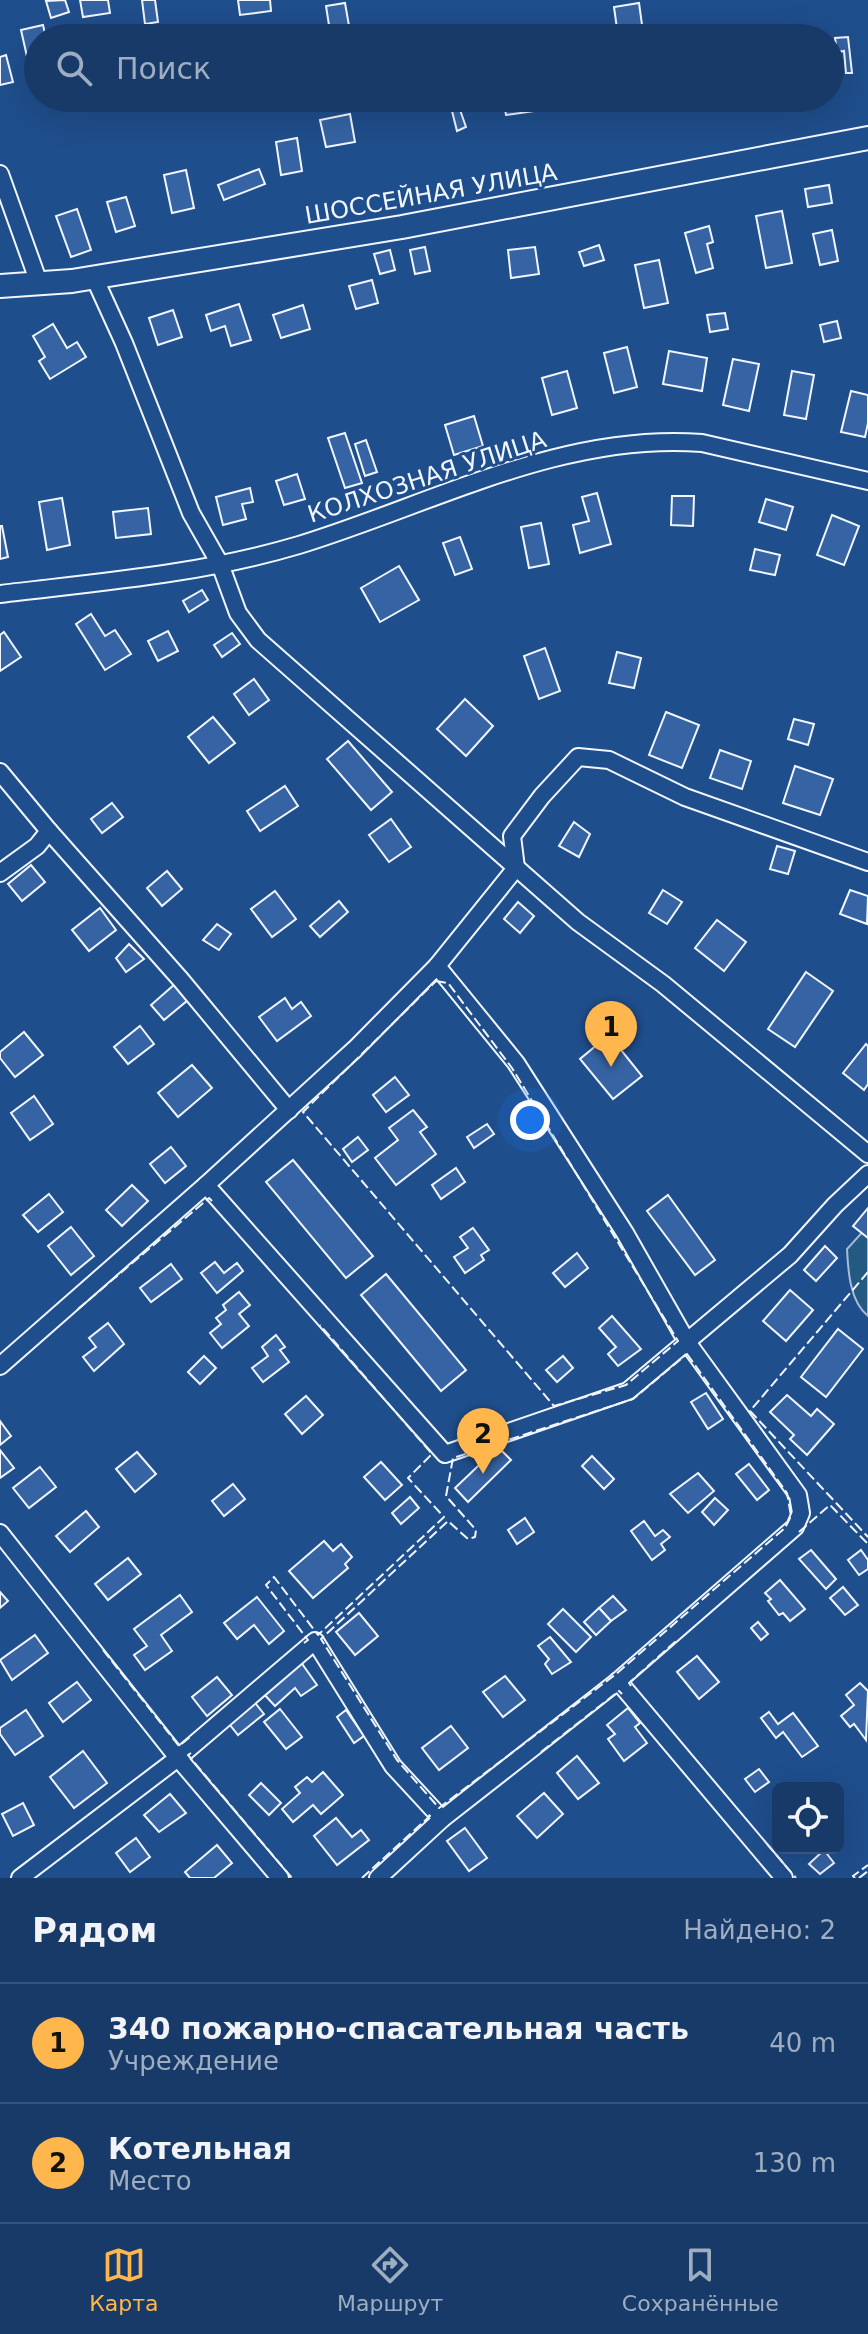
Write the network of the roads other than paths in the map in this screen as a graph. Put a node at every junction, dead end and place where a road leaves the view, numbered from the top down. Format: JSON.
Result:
{"nodes":[{"id":1,"x":868,"y":138,"type":"edge"},
{"id":2,"x":0,"y":174,"type":"edge"},
{"id":3,"x":94,"y":277,"type":"junction"},
{"id":4,"x":39,"y":283,"type":"junction"},
{"id":5,"x":0,"y":286,"type":"edge"},
{"id":6,"x":868,"y":481,"type":"edge"},
{"id":7,"x":220,"y":564,"type":"junction"},
{"id":8,"x":0,"y":594,"type":"edge"},
{"id":9,"x":0,"y":772,"type":"edge"},
{"id":10,"x":49,"y":831,"type":"junction"},
{"id":11,"x":868,"y":862,"type":"edge"},
{"id":12,"x":516,"y":868,"type":"junction"},
{"id":13,"x":0,"y":873,"type":"edge"},
{"id":14,"x":437,"y":966,"type":"junction"},
{"id":15,"x":289,"y":1110,"type":"junction"},
{"id":16,"x":868,"y":1154,"type":"edge"},
{"id":17,"x":868,"y":1174,"type":"edge"},
{"id":18,"x":206,"y":1185,"type":"junction"},
{"id":19,"x":687,"y":1342,"type":"junction"},
{"id":20,"x":0,"y":1366,"type":"edge"},
{"id":21,"x":0,"y":1533,"type":"edge"},
{"id":22,"x":618,"y":1681,"type":"junction"},
{"id":23,"x":178,"y":1758,"type":"junction"},
{"id":24,"x":442,"y":1819,"type":"junction"},
{"id":25,"x":20,"y":1878,"type":"edge"},
{"id":26,"x":280,"y":1878,"type":"edge"},
{"id":27,"x":378,"y":1878,"type":"edge"},
{"id":28,"x":784,"y":1878,"type":"edge"}],
"edges":[{"from":1,"to":3,"type":"street","name":"ШОССЕЙНАЯ УЛИЦА"},
{"from":2,"to":4,"type":"street"},
{"from":3,"to":4,"type":"street","name":"ШОССЕЙНАЯ УЛИЦА"},
{"from":3,"to":7,"type":"street"},
{"from":4,"to":5,"type":"street","name":"ШОССЕЙНАЯ УЛИЦА"},
{"from":6,"to":7,"type":"street","name":"КОЛХОЗНАЯ УЛИЦА"},
{"from":7,"to":8,"type":"street","name":"КОЛХОЗНАЯ УЛИЦА"},
{"from":7,"to":12,"type":"street"},
{"from":9,"to":10,"type":"street"},
{"from":10,"to":13,"type":"street"},
{"from":10,"to":15,"type":"street"},
{"from":11,"to":12,"type":"street"},
{"from":12,"to":14,"type":"street"},
{"from":12,"to":16,"type":"street"},
{"from":14,"to":15,"type":"street"},
{"from":14,"to":19,"type":"street"},
{"from":15,"to":18,"type":"street"},
{"from":17,"to":19,"type":"street"},
{"from":18,"to":19,"type":"street"},
{"from":18,"to":20,"type":"street"},
{"from":19,"to":22,"type":"street"},
{"from":21,"to":23,"type":"street"},
{"from":22,"to":24,"type":"street"},
{"from":22,"to":28,"type":"street"},
{"from":23,"to":24,"type":"street"},
{"from":23,"to":25,"type":"street"},
{"from":23,"to":26,"type":"street"},
{"from":24,"to":27,"type":"street"}]}
